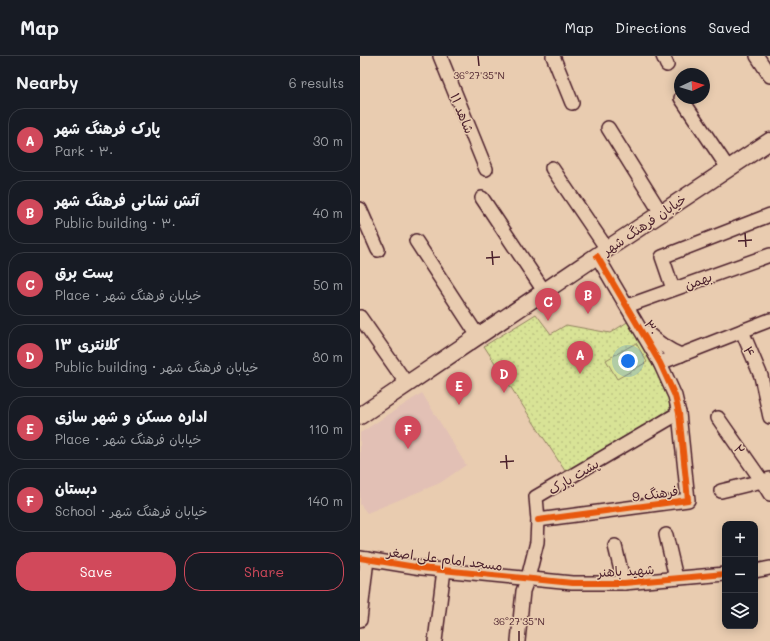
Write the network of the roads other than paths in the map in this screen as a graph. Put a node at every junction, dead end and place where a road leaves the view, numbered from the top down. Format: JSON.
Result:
{"nodes":[{"id":1,"x":440,"y":56,"type":"edge"},
{"id":2,"x":553,"y":56,"type":"edge"},
{"id":3,"x":757,"y":56,"type":"edge"},
{"id":4,"x":770,"y":76,"type":"edge"},
{"id":5,"x":572,"y":103,"type":"dead end"},
{"id":6,"x":684,"y":104,"type":"edge"},
{"id":7,"x":608,"y":128,"type":"dead end"},
{"id":8,"x":770,"y":141,"type":"edge"},
{"id":9,"x":552,"y":168,"type":"dead end"},
{"id":10,"x":728,"y":168,"type":"junction"},
{"id":11,"x":486,"y":169,"type":"dead end"},
{"id":12,"x":482,"y":198,"type":"dead end"},
{"id":13,"x":360,"y":209,"type":"edge"},
{"id":14,"x":661,"y":213,"type":"junction"},
{"id":15,"x":770,"y":215,"type":"edge"},
{"id":16,"x":416,"y":241,"type":"dead end"},
{"id":17,"x":378,"y":250,"type":"dead end"},
{"id":18,"x":602,"y":252,"type":"junction"},
{"id":19,"x":770,"y":255,"type":"edge"},
{"id":20,"x":673,"y":290,"type":"junction"},
{"id":21,"x":544,"y":291,"type":"junction"},
{"id":22,"x":627,"y":306,"type":"junction"},
{"id":23,"x":360,"y":317,"type":"edge"},
{"id":24,"x":770,"y":320,"type":"edge"},
{"id":25,"x":638,"y":325,"type":"junction"},
{"id":26,"x":742,"y":331,"type":"junction"},
{"id":27,"x":478,"y":336,"type":"junction"},
{"id":28,"x":681,"y":355,"type":"junction"},
{"id":29,"x":660,"y":363,"type":"junction"},
{"id":30,"x":407,"y":384,"type":"junction"},
{"id":31,"x":679,"y":413,"type":"junction"},
{"id":32,"x":360,"y":416,"type":"edge"},
{"id":33,"x":770,"y":417,"type":"edge"},
{"id":34,"x":718,"y":418,"type":"dead end"},
{"id":35,"x":766,"y":480,"type":"edge"},
{"id":36,"x":721,"y":491,"type":"dead end"},
{"id":37,"x":770,"y":494,"type":"edge"},
{"id":38,"x":538,"y":520,"type":"junction"},
{"id":39,"x":666,"y":535,"type":"dead end"},
{"id":40,"x":615,"y":546,"type":"dead end"},
{"id":41,"x":364,"y":558,"type":"edge"},
{"id":42,"x":770,"y":568,"type":"edge"},
{"id":43,"x":444,"y":570,"type":"junction"},
{"id":44,"x":758,"y":570,"type":"edge"},
{"id":45,"x":722,"y":574,"type":"edge"},
{"id":46,"x":528,"y":578,"type":"junction"},
{"id":47,"x":676,"y":578,"type":"junction"},
{"id":48,"x":624,"y":583,"type":"junction"},
{"id":49,"x":360,"y":620,"type":"edge"},
{"id":50,"x":435,"y":641,"type":"edge"},
{"id":51,"x":518,"y":641,"type":"edge"}],
"edges":[{"from":1,"to":11,"type":"street","name":"شاهد ۱۱"},
{"from":2,"to":5,"type":"street"},
{"from":3,"to":4,"type":"street"},
{"from":6,"to":10,"type":"street"},
{"from":7,"to":14,"type":"street"},
{"from":8,"to":10,"type":"main road","name":"خیابان فرهنگ شهر"},
{"from":9,"to":18,"type":"street","name":"۳۰"},
{"from":10,"to":14,"type":"main road","name":"خیابان فرهنگ شهر"},
{"from":12,"to":21,"type":"street"},
{"from":13,"to":17,"type":"street"},
{"from":14,"to":18,"type":"main road","name":"خیابان فرهنگ شهر"},
{"from":15,"to":20,"type":"street"},
{"from":16,"to":27,"type":"street"},
{"from":18,"to":21,"type":"main road","name":"خیابان فرهنگ شهر"},
{"from":18,"to":22,"type":"street","name":"۳۰"},
{"from":19,"to":20,"type":"street","name":"بهمن"},
{"from":20,"to":22,"type":"street","name":"بهمن"},
{"from":21,"to":27,"type":"main road","name":"خیابان فرهنگ شهر"},
{"from":22,"to":25,"type":"street","name":"۳۰"},
{"from":23,"to":30,"type":"street"},
{"from":24,"to":26,"type":"street"},
{"from":25,"to":28,"type":"street"},
{"from":25,"to":29,"type":"street","name":"۳۰"},
{"from":26,"to":28,"type":"street"},
{"from":26,"to":33,"type":"street","name":"۴"},
{"from":27,"to":30,"type":"main road","name":"خیابان فرهنگ شهر"},
{"from":28,"to":29,"type":"street"},
{"from":29,"to":31,"type":"street","name":"۳۰"},
{"from":30,"to":32,"type":"main road","name":"خیابان فرهنگ شهر"},
{"from":31,"to":38,"type":"street","name":"پشت پارک"},
{"from":31,"to":38,"type":"street","name":"فرهنگ 9"},
{"from":34,"to":35,"type":"street","name":"۲"},
{"from":35,"to":36,"type":"street"},
{"from":35,"to":37,"type":"street","name":"۲"},
{"from":38,"to":46,"type":"street","name":"پشت پارک"},
{"from":39,"to":47,"type":"street"},
{"from":40,"to":48,"type":"street"},
{"from":41,"to":43,"type":"street","name":"مسجد امام علی اصغر"},
{"from":41,"to":49,"type":"street"},
{"from":42,"to":44,"type":"street"},
{"from":43,"to":46,"type":"street","name":"مسجد امام علی اصغر"},
{"from":43,"to":50,"type":"street"},
{"from":45,"to":47,"type":"street","name":"شهید باهنر"},
{"from":46,"to":48,"type":"street","name":"شهید باهنر"},
{"from":46,"to":51,"type":"street","name":"پشت پارک"},
{"from":47,"to":48,"type":"street","name":"شهید باهنر"}]}
